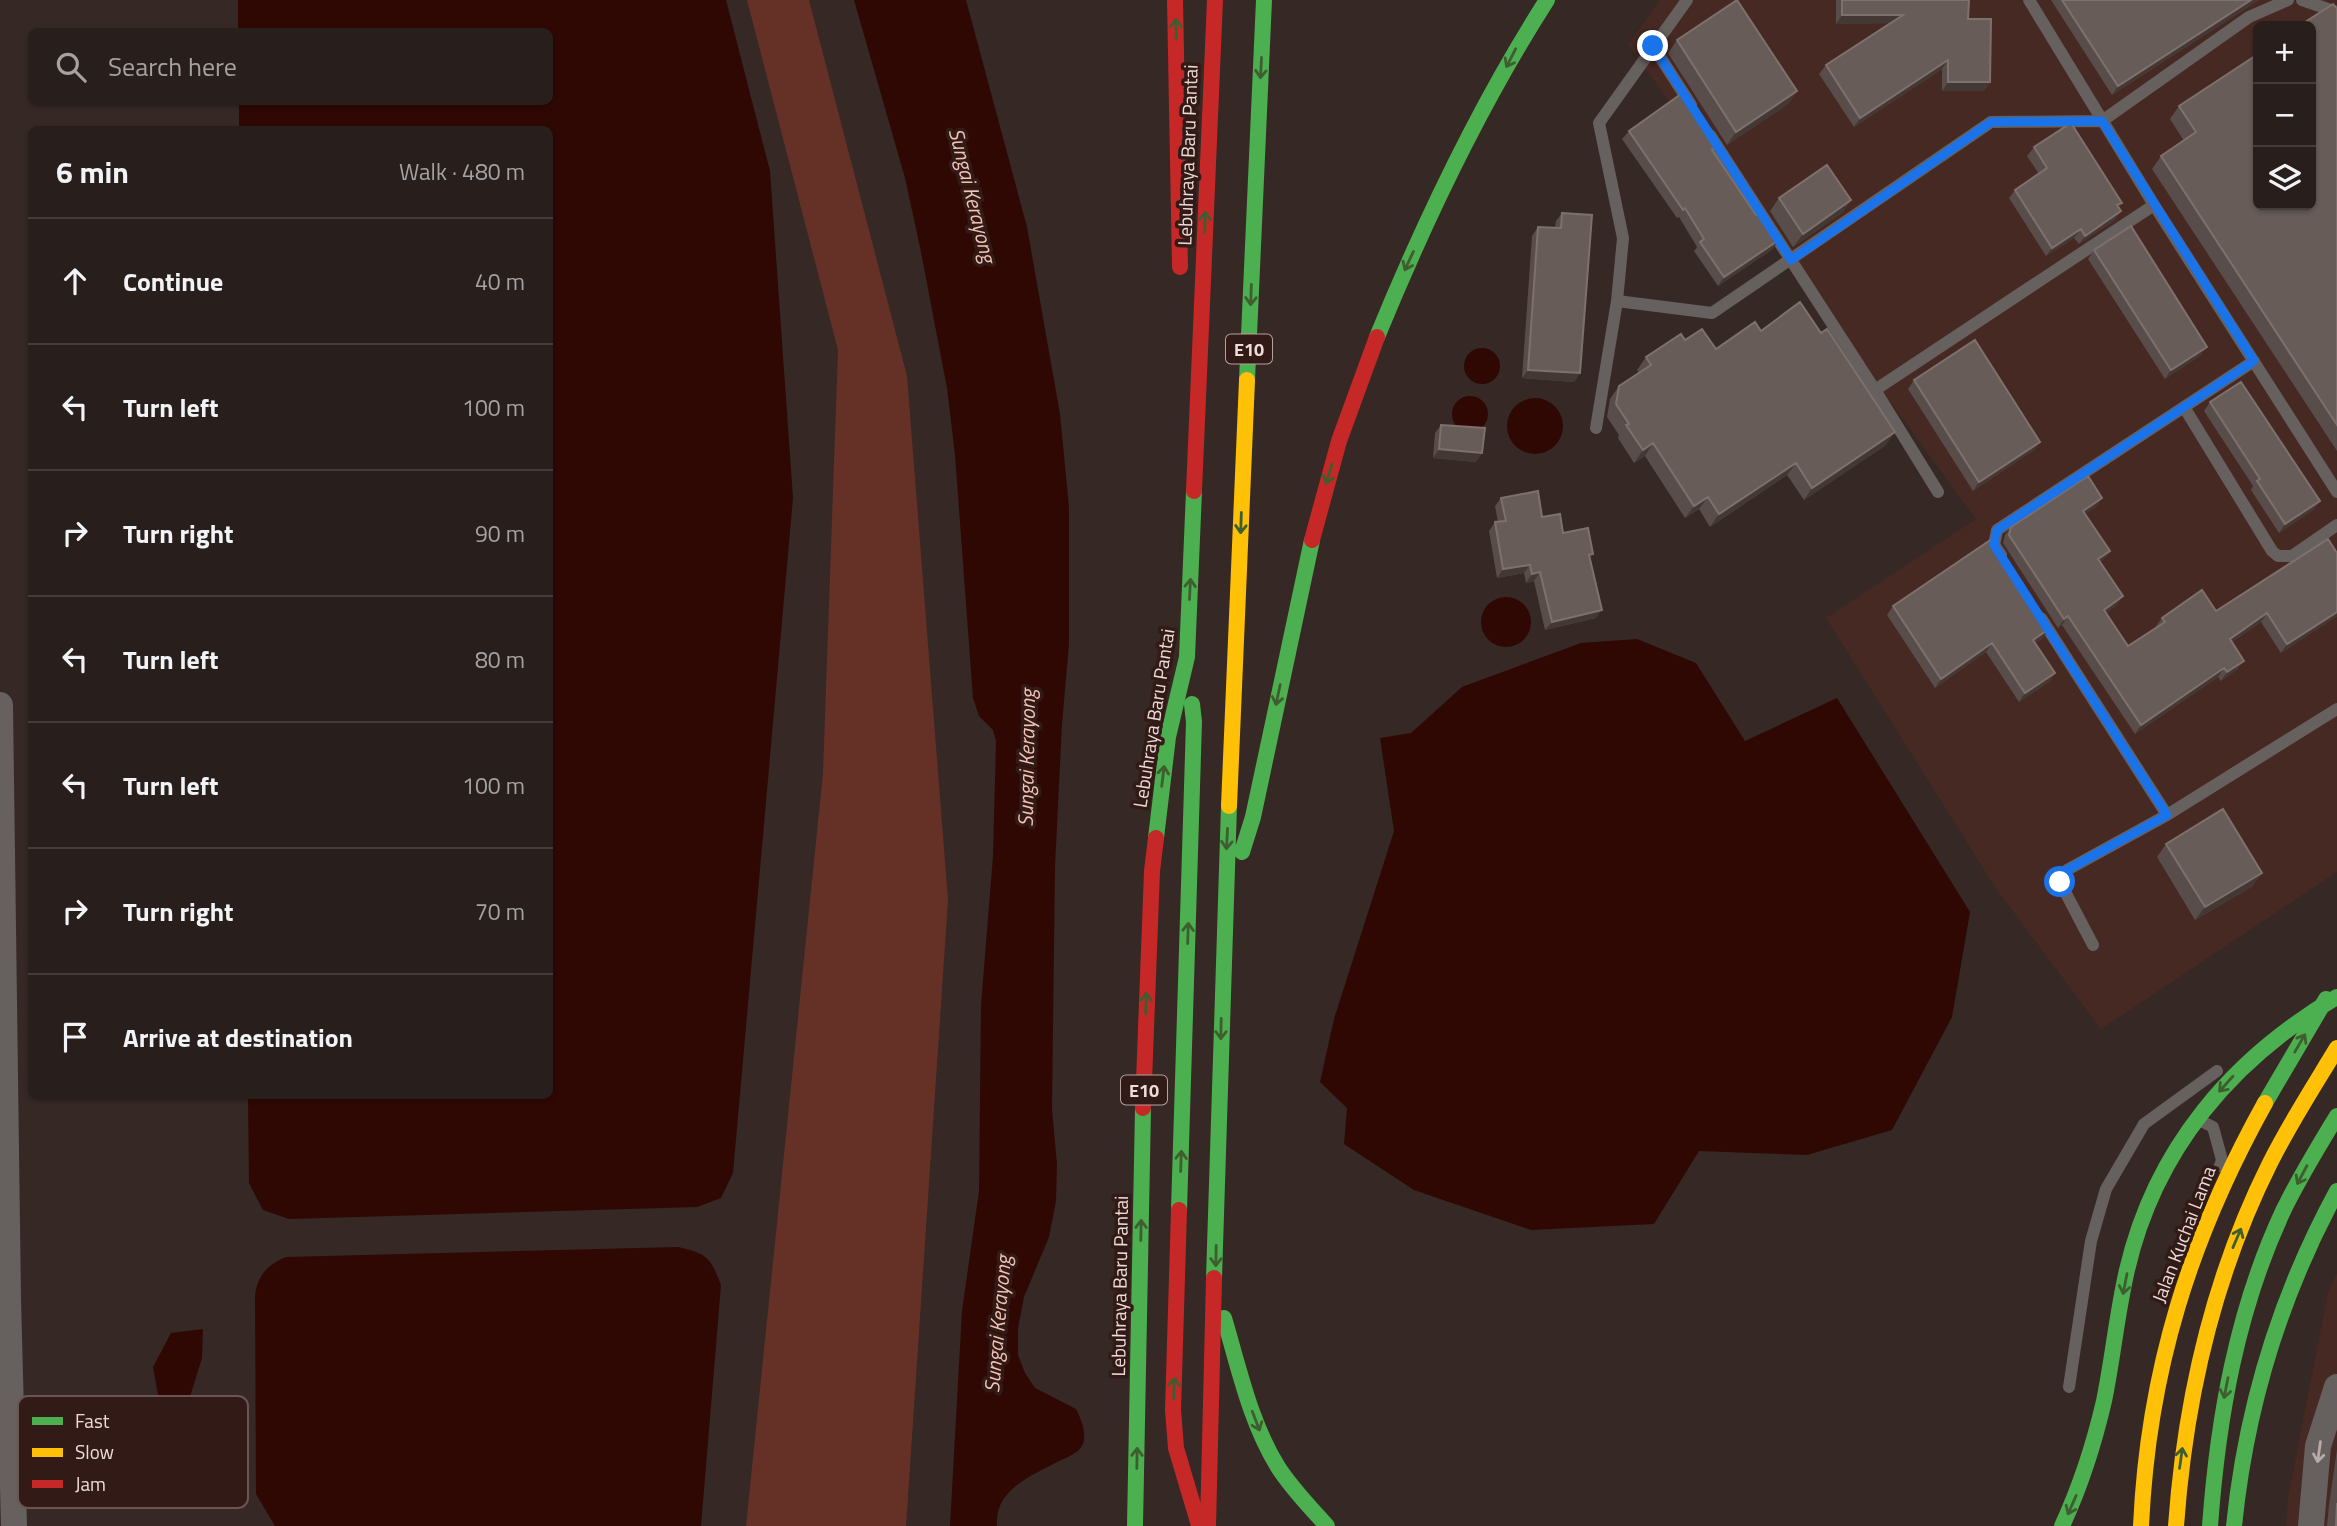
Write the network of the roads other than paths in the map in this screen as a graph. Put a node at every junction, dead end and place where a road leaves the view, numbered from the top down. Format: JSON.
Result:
{"nodes":[{"id":1,"x":1175,"y":0,"type":"edge"},
{"id":2,"x":1215,"y":0,"type":"edge"},
{"id":3,"x":1264,"y":0,"type":"edge"},
{"id":4,"x":1548,"y":0,"type":"edge"},
{"id":5,"x":1687,"y":0,"type":"edge"},
{"id":6,"x":2029,"y":0,"type":"edge"},
{"id":7,"x":2288,"y":0,"type":"edge"},
{"id":8,"x":2302,"y":0,"type":"edge"},
{"id":9,"x":2337,"y":12,"type":"edge"},
{"id":10,"x":1653,"y":46,"type":"junction"},
{"id":11,"x":2102,"y":121,"type":"junction"},
{"id":12,"x":2154,"y":205,"type":"junction"},
{"id":13,"x":1791,"y":260,"type":"junction"},
{"id":14,"x":1617,"y":301,"type":"junction"},
{"id":15,"x":1201,"y":339,"type":"junction"},
{"id":16,"x":2254,"y":361,"type":"junction"},
{"id":17,"x":1875,"y":390,"type":"junction"},
{"id":18,"x":2184,"y":407,"type":"junction"},
{"id":19,"x":1596,"y":428,"type":"dead end"},
{"id":20,"x":1938,"y":492,"type":"dead end"},
{"id":21,"x":2337,"y":492,"type":"edge"},
{"id":22,"x":2337,"y":525,"type":"edge"},
{"id":23,"x":2009,"y":568,"type":"edge"},
{"id":24,"x":2032,"y":604,"type":"edge"},
{"id":25,"x":1187,"y":657,"type":"junction"},
{"id":26,"x":0,"y":705,"type":"edge"},
{"id":27,"x":2337,"y":709,"type":"edge"},
{"id":28,"x":0,"y":742,"type":"edge"},
{"id":29,"x":1,"y":790,"type":"edge"},
{"id":30,"x":2167,"y":815,"type":"junction"},
{"id":31,"x":1224,"y":912,"type":"junction"},
{"id":32,"x":2093,"y":946,"type":"dead end"},
{"id":33,"x":2336,"y":988,"type":"edge"},
{"id":34,"x":2337,"y":1048,"type":"edge"},
{"id":35,"x":2165,"y":1110,"type":"junction"},
{"id":36,"x":2337,"y":1116,"type":"edge"},
{"id":37,"x":2337,"y":1191,"type":"edge"},
{"id":38,"x":2210,"y":1211,"type":"junction"},
{"id":39,"x":1215,"y":1285,"type":"junction"},
{"id":40,"x":4,"y":1298,"type":"edge"},
{"id":41,"x":2069,"y":1387,"type":"dead end"},
{"id":42,"x":2337,"y":1387,"type":"edge"},
{"id":43,"x":2142,"y":1488,"type":"junction"},
{"id":44,"x":2236,"y":1499,"type":"junction"},
{"id":45,"x":14,"y":1526,"type":"edge"},
{"id":46,"x":1135,"y":1526,"type":"edge"},
{"id":47,"x":1200,"y":1526,"type":"edge"},
{"id":48,"x":1208,"y":1526,"type":"edge"},
{"id":49,"x":1327,"y":1526,"type":"edge"},
{"id":50,"x":2062,"y":1526,"type":"edge"},
{"id":51,"x":2141,"y":1526,"type":"edge"},
{"id":52,"x":2176,"y":1526,"type":"edge"},
{"id":53,"x":2210,"y":1526,"type":"edge"},
{"id":54,"x":2234,"y":1526,"type":"edge"},
{"id":55,"x":2311,"y":1526,"type":"edge"}],
"edges":[{"from":15,"to":1,"type":"main road","one_way":true},
{"from":15,"to":2,"type":"main road","name":"Lebuhraya Baru Pantai","number":"E10","one_way":true},
{"from":3,"to":31,"type":"main road","number":"E10","one_way":true},
{"from":4,"to":31,"type":"main road","one_way":true},
{"from":5,"to":10,"type":"lane"},
{"from":6,"to":11,"type":"lane"},
{"from":7,"to":11,"type":"lane"},
{"from":8,"to":9,"type":"lane"},
{"from":10,"to":13,"type":"lane"},
{"from":10,"to":14,"type":"lane"},
{"from":11,"to":12,"type":"lane"},
{"from":11,"to":13,"type":"lane"},
{"from":12,"to":16,"type":"lane"},
{"from":12,"to":17,"type":"lane"},
{"from":13,"to":14,"type":"lane"},
{"from":13,"to":17,"type":"lane"},
{"from":14,"to":19,"type":"lane"},
{"from":25,"to":15,"type":"main road","name":"Lebuhraya Baru Pantai","number":"E10","one_way":true},
{"from":16,"to":18,"type":"lane"},
{"from":16,"to":21,"type":"lane"},
{"from":17,"to":20,"type":"lane"},
{"from":18,"to":22,"type":"lane"},
{"from":18,"to":23,"type":"lane"},
{"from":24,"to":30,"type":"lane"},
{"from":46,"to":25,"type":"main road","name":"Lebuhraya Baru Pantai","number":"E10","one_way":true},
{"from":47,"to":25,"type":"main road","one_way":true},
{"from":26,"to":28,"type":"street"},
{"from":27,"to":30,"type":"lane"},
{"from":28,"to":29,"type":"street"},
{"from":29,"to":40,"type":"street"},
{"from":30,"to":32,"type":"lane"},
{"from":31,"to":39,"type":"main road","number":"E10","one_way":true},
{"from":33,"to":35,"type":"lane"},
{"from":38,"to":33,"type":"main road","name":"Jalan Kuchai Lama","one_way":true},
{"from":33,"to":50,"type":"main road","one_way":true,"bridge":true},
{"from":52,"to":34,"type":"main road","one_way":true,"bridge":true},
{"from":35,"to":38,"type":"lane"},
{"from":35,"to":41,"type":"lane"},
{"from":36,"to":53,"type":"main road","one_way":true,"bridge":true},
{"from":37,"to":44,"type":"main road"},
{"from":38,"to":43,"type":"main road","name":"Jalan Kuchai Lama"},
{"from":39,"to":48,"type":"main road","number":"E10"},
{"from":39,"to":49,"type":"main road","one_way":true},
{"from":40,"to":45,"type":"street"},
{"from":42,"to":55,"type":"street","one_way":true},
{"from":43,"to":44,"type":"main road"},
{"from":43,"to":51,"type":"main road","name":"Jalan Kuchai Lama"},
{"from":44,"to":54,"type":"main road"}]}
